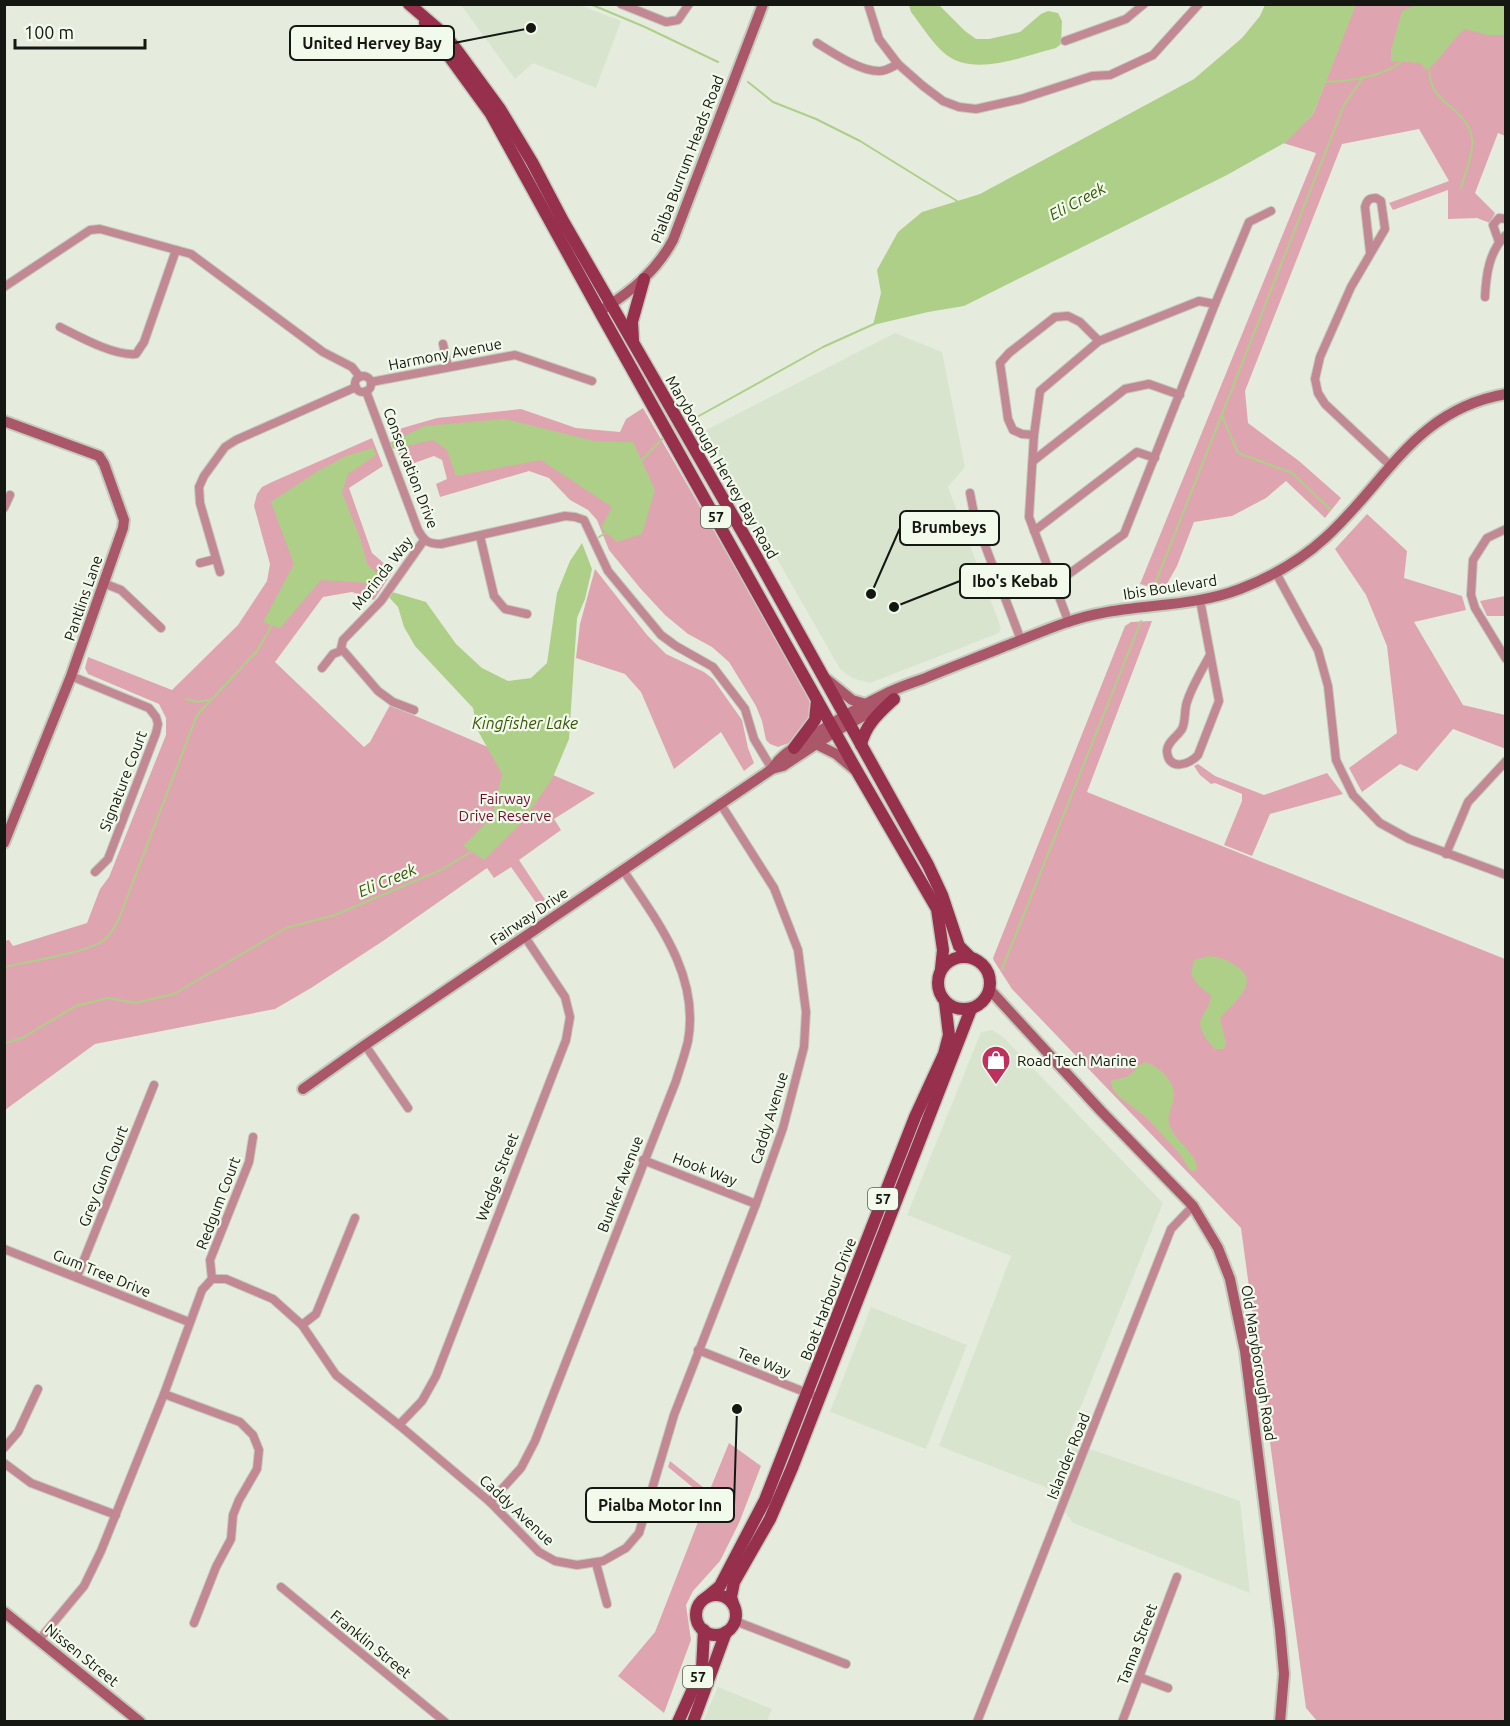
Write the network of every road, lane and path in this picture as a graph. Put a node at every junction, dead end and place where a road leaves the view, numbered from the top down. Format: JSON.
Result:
{"nodes":[{"id":1,"x":621,"y":4,"type":"edge"},
{"id":2,"x":689,"y":4,"type":"edge"},
{"id":3,"x":763,"y":4,"type":"edge"},
{"id":4,"x":868,"y":4,"type":"edge"},
{"id":5,"x":1144,"y":4,"type":"edge"},
{"id":6,"x":1199,"y":4,"type":"edge"},
{"id":7,"x":412,"y":8,"type":"edge"},
{"id":8,"x":1065,"y":40,"type":"dead end"},
{"id":9,"x":817,"y":43,"type":"dead end"},
{"id":10,"x":898,"y":64,"type":"junction"},
{"id":11,"x":1271,"y":211,"type":"dead end"},
{"id":12,"x":1506,"y":219,"type":"edge"},
{"id":13,"x":1506,"y":235,"type":"edge"},
{"id":14,"x":1499,"y":242,"type":"junction"},
{"id":15,"x":176,"y":250,"type":"junction"},
{"id":16,"x":1370,"y":252,"type":"junction"},
{"id":17,"x":644,"y":279,"type":"junction"},
{"id":18,"x":6,"y":283,"type":"edge"},
{"id":19,"x":1485,"y":297,"type":"dead end"},
{"id":20,"x":611,"y":304,"type":"junction"},
{"id":21,"x":1215,"y":304,"type":"junction"},
{"id":22,"x":600,"y":312,"type":"junction"},
{"id":23,"x":60,"y":327,"type":"dead end"},
{"id":24,"x":633,"y":340,"type":"junction"},
{"id":25,"x":1099,"y":341,"type":"junction"},
{"id":26,"x":443,"y":344,"type":"dead end"},
{"id":27,"x":448,"y":366,"type":"junction"},
{"id":28,"x":360,"y":377,"type":"junction"},
{"id":29,"x":592,"y":381,"type":"dead end"},
{"id":30,"x":371,"y":382,"type":"junction"},
{"id":31,"x":356,"y":387,"type":"junction"},
{"id":32,"x":366,"y":391,"type":"junction"},
{"id":33,"x":1180,"y":394,"type":"junction"},
{"id":34,"x":1506,"y":394,"type":"edge"},
{"id":35,"x":4,"y":421,"type":"edge"},
{"id":36,"x":1034,"y":435,"type":"junction"},
{"id":37,"x":1155,"y":458,"type":"junction"},
{"id":38,"x":1033,"y":461,"type":"junction"},
{"id":39,"x":1390,"y":466,"type":"junction"},
{"id":40,"x":970,"y":493,"type":"dead end"},
{"id":41,"x":10,"y":495,"type":"dead end"},
{"id":42,"x":4,"y":508,"type":"edge"},
{"id":43,"x":1506,"y":529,"type":"edge"},
{"id":44,"x":1034,"y":531,"type":"junction"},
{"id":45,"x":480,"y":536,"type":"junction"},
{"id":46,"x":424,"y":540,"type":"junction"},
{"id":47,"x":216,"y":558,"type":"junction"},
{"id":48,"x":200,"y":563,"type":"dead end"},
{"id":49,"x":220,"y":572,"type":"dead end"},
{"id":50,"x":1276,"y":573,"type":"junction"},
{"id":51,"x":103,"y":583,"type":"junction"},
{"id":52,"x":1055,"y":584,"type":"junction"},
{"id":53,"x":1200,"y":600,"type":"junction"},
{"id":54,"x":528,"y":614,"type":"dead end"},
{"id":55,"x":1069,"y":622,"type":"junction"},
{"id":56,"x":161,"y":628,"type":"dead end"},
{"id":57,"x":1021,"y":640,"type":"junction"},
{"id":58,"x":341,"y":651,"type":"junction"},
{"id":59,"x":1210,"y":656,"type":"junction"},
{"id":60,"x":1506,"y":659,"type":"edge"},
{"id":61,"x":322,"y":668,"type":"dead end"},
{"id":62,"x":820,"y":674,"type":"junction"},
{"id":63,"x":71,"y":676,"type":"junction"},
{"id":64,"x":924,"y":678,"type":"junction"},
{"id":65,"x":817,"y":696,"type":"junction"},
{"id":66,"x":894,"y":699,"type":"junction"},
{"id":67,"x":866,"y":704,"type":"junction"},
{"id":68,"x":414,"y":710,"type":"dead end"},
{"id":69,"x":846,"y":721,"type":"junction"},
{"id":70,"x":834,"y":728,"type":"junction"},
{"id":71,"x":816,"y":744,"type":"junction"},
{"id":72,"x":861,"y":746,"type":"junction"},
{"id":73,"x":794,"y":748,"type":"junction"},
{"id":74,"x":1506,"y":760,"type":"edge"},
{"id":75,"x":772,"y":769,"type":"junction"},
{"id":76,"x":858,"y":773,"type":"junction"},
{"id":77,"x":720,"y":803,"type":"junction"},
{"id":78,"x":4,"y":843,"type":"edge"},
{"id":79,"x":1446,"y":854,"type":"junction"},
{"id":80,"x":623,"y":870,"type":"junction"},
{"id":81,"x":95,"y":872,"type":"dead end"},
{"id":82,"x":1506,"y":875,"type":"edge"},
{"id":83,"x":525,"y":937,"type":"junction"},
{"id":84,"x":970,"y":957,"type":"junction"},
{"id":85,"x":941,"y":969,"type":"junction"},
{"id":86,"x":990,"y":990,"type":"junction"},
{"id":87,"x":945,"y":1002,"type":"junction"},
{"id":88,"x":971,"y":1009,"type":"junction"},
{"id":89,"x":365,"y":1045,"type":"junction"},
{"id":90,"x":154,"y":1085,"type":"dead end"},
{"id":91,"x":303,"y":1089,"type":"dead end"},
{"id":92,"x":408,"y":1108,"type":"dead end"},
{"id":93,"x":253,"y":1137,"type":"dead end"},
{"id":94,"x":644,"y":1160,"type":"junction"},
{"id":95,"x":756,"y":1204,"type":"junction"},
{"id":96,"x":1193,"y":1206,"type":"junction"},
{"id":97,"x":355,"y":1218,"type":"dead end"},
{"id":98,"x":4,"y":1249,"type":"edge"},
{"id":99,"x":77,"y":1277,"type":"junction"},
{"id":100,"x":212,"y":1279,"type":"junction"},
{"id":101,"x":189,"y":1322,"type":"junction"},
{"id":102,"x":302,"y":1325,"type":"junction"},
{"id":103,"x":698,"y":1350,"type":"junction"},
{"id":104,"x":38,"y":1389,"type":"dead end"},
{"id":105,"x":164,"y":1394,"type":"junction"},
{"id":106,"x":807,"y":1394,"type":"junction"},
{"id":107,"x":820,"y":1398,"type":"junction"},
{"id":108,"x":399,"y":1425,"type":"junction"},
{"id":109,"x":4,"y":1448,"type":"edge"},
{"id":110,"x":4,"y":1463,"type":"edge"},
{"id":111,"x":490,"y":1502,"type":"junction"},
{"id":112,"x":116,"y":1515,"type":"junction"},
{"id":113,"x":596,"y":1563,"type":"junction"},
{"id":114,"x":1177,"y":1577,"type":"dead end"},
{"id":115,"x":281,"y":1587,"type":"dead end"},
{"id":116,"x":707,"y":1597,"type":"junction"},
{"id":117,"x":607,"y":1604,"type":"dead end"},
{"id":118,"x":733,"y":1604,"type":"junction"},
{"id":119,"x":4,"y":1612,"type":"edge"},
{"id":120,"x":735,"y":1621,"type":"junction"},
{"id":121,"x":194,"y":1623,"type":"dead end"},
{"id":122,"x":704,"y":1630,"type":"junction"},
{"id":123,"x":726,"y":1632,"type":"junction"},
{"id":124,"x":39,"y":1640,"type":"junction"},
{"id":125,"x":846,"y":1664,"type":"dead end"},
{"id":126,"x":1139,"y":1677,"type":"junction"},
{"id":127,"x":1168,"y":1688,"type":"dead end"},
{"id":128,"x":140,"y":1722,"type":"edge"},
{"id":129,"x":445,"y":1722,"type":"edge"},
{"id":130,"x":678,"y":1722,"type":"edge"},
{"id":131,"x":693,"y":1722,"type":"edge"},
{"id":132,"x":977,"y":1722,"type":"edge"},
{"id":133,"x":1122,"y":1722,"type":"edge"},
{"id":134,"x":1280,"y":1722,"type":"edge"}],
"edges":[{"from":1,"to":2,"type":"street"},
{"from":3,"to":17,"type":"street","name":"Pialba Burrum Heads Road"},
{"from":4,"to":10,"type":"street"},
{"from":5,"to":8,"type":"street"},
{"from":6,"to":10,"type":"street"},
{"from":7,"to":20,"type":"main road","name":"Maryborough Hervey Bay Road","number":"57"},
{"from":7,"to":22,"type":"main road","name":"Maryborough Hervey Bay Road","number":"57"},
{"from":9,"to":10,"type":"street"},
{"from":11,"to":21,"type":"street"},
{"from":12,"to":14,"type":"street"},
{"from":13,"to":14,"type":"street"},
{"from":14,"to":19,"type":"street"},
{"from":15,"to":18,"type":"street"},
{"from":15,"to":23,"type":"street"},
{"from":15,"to":28,"type":"street"},
{"from":16,"to":16,"type":"street"},
{"from":16,"to":39,"type":"street"},
{"from":17,"to":20,"type":"street","name":"Pialba Burrum Heads Road"},
{"from":17,"to":24,"type":"main road"},
{"from":20,"to":22,"type":"street","name":"Pialba Burrum Heads Road"},
{"from":20,"to":24,"type":"main road","name":"Maryborough Hervey Bay Road","number":"57"},
{"from":21,"to":25,"type":"street"},
{"from":21,"to":33,"type":"street"},
{"from":22,"to":65,"type":"main road","name":"Maryborough Hervey Bay Road","number":"57"},
{"from":24,"to":62,"type":"main road","name":"Maryborough Hervey Bay Road","number":"57"},
{"from":25,"to":36,"type":"street"},
{"from":25,"to":36,"type":"street"},
{"from":26,"to":27,"type":"street"},
{"from":27,"to":29,"type":"street","name":"Harmony Avenue"},
{"from":27,"to":30,"type":"street","name":"Harmony Avenue"},
{"from":28,"to":30,"type":"street"},
{"from":28,"to":31,"type":"street"},
{"from":30,"to":32,"type":"street"},
{"from":31,"to":32,"type":"street"},
{"from":31,"to":47,"type":"street"},
{"from":32,"to":46,"type":"street","name":"Conservation Drive"},
{"from":33,"to":37,"type":"street"},
{"from":33,"to":38,"type":"street"},
{"from":34,"to":39,"type":"street","name":"Ibis Boulevard"},
{"from":35,"to":51,"type":"street","name":"Pantlins Lane"},
{"from":36,"to":38,"type":"street"},
{"from":37,"to":44,"type":"street"},
{"from":37,"to":52,"type":"street"},
{"from":38,"to":44,"type":"street"},
{"from":39,"to":50,"type":"street","name":"Ibis Boulevard"},
{"from":40,"to":57,"type":"street"},
{"from":41,"to":42,"type":"street"},
{"from":43,"to":60,"type":"street"},
{"from":44,"to":52,"type":"street"},
{"from":45,"to":46,"type":"street","name":"Conservation Drive"},
{"from":45,"to":54,"type":"street"},
{"from":45,"to":75,"type":"street","name":"Conservation Drive"},
{"from":46,"to":58,"type":"street","name":"Morinda Way"},
{"from":47,"to":48,"type":"street"},
{"from":47,"to":49,"type":"street"},
{"from":50,"to":53,"type":"street","name":"Ibis Boulevard"},
{"from":50,"to":79,"type":"street"},
{"from":51,"to":56,"type":"street"},
{"from":51,"to":63,"type":"street","name":"Pantlins Lane"},
{"from":52,"to":55,"type":"street"},
{"from":53,"to":55,"type":"street","name":"Ibis Boulevard"},
{"from":53,"to":59,"type":"street"},
{"from":55,"to":57,"type":"street","name":"Ibis Boulevard"},
{"from":57,"to":64,"type":"street","name":"Ibis Boulevard"},
{"from":58,"to":61,"type":"street","name":"Morinda Way"},
{"from":58,"to":68,"type":"street"},
{"from":59,"to":59,"type":"street"},
{"from":62,"to":67,"type":"street"},
{"from":62,"to":69,"type":"main road","name":"Maryborough Hervey Bay Road","number":"57"},
{"from":63,"to":78,"type":"street","name":"Pantlins Lane"},
{"from":63,"to":81,"type":"street","name":"Signature Court"},
{"from":64,"to":66,"type":"street","name":"Ibis Boulevard"},
{"from":64,"to":67,"type":"street","name":"Ibis Boulevard"},
{"from":65,"to":70,"type":"main road","name":"Maryborough Hervey Bay Road","number":"57"},
{"from":65,"to":73,"type":"main road"},
{"from":66,"to":69,"type":"street","name":"Ibis Boulevard"},
{"from":66,"to":72,"type":"main road"},
{"from":67,"to":69,"type":"street","name":"Ibis Boulevard"},
{"from":69,"to":70,"type":"street","name":"Fairway Drive"},
{"from":69,"to":72,"type":"main road","name":"Maryborough Hervey Bay Road","number":"57"},
{"from":70,"to":71,"type":"street","name":"Fairway Drive"},
{"from":70,"to":73,"type":"street","name":"Fairway Drive"},
{"from":70,"to":76,"type":"main road","name":"Maryborough Hervey Bay Road","number":"57"},
{"from":71,"to":75,"type":"street","name":"Fairway Drive"},
{"from":71,"to":76,"type":"street"},
{"from":72,"to":84,"type":"main road","name":"Maryborough Hervey Bay Road","number":"57"},
{"from":73,"to":75,"type":"street","name":"Fairway Drive"},
{"from":74,"to":79,"type":"street"},
{"from":75,"to":77,"type":"street","name":"Fairway Drive"},
{"from":76,"to":85,"type":"main road","name":"Maryborough Hervey Bay Road","number":"57"},
{"from":77,"to":80,"type":"street","name":"Fairway Drive"},
{"from":77,"to":95,"type":"street","name":"Caddy Avenue"},
{"from":79,"to":82,"type":"street"},
{"from":80,"to":83,"type":"street","name":"Fairway Drive"},
{"from":80,"to":94,"type":"street","name":"Bunker Avenue"},
{"from":83,"to":89,"type":"street","name":"Fairway Drive"},
{"from":83,"to":108,"type":"street","name":"Wedge Street"},
{"from":84,"to":85,"type":"main road"},
{"from":84,"to":86,"type":"main road","number":"57"},
{"from":85,"to":87,"type":"main road","number":"57"},
{"from":86,"to":88,"type":"main road","number":"57"},
{"from":86,"to":96,"type":"street","name":"Old Maryborough Road"},
{"from":87,"to":88,"type":"main road"},
{"from":87,"to":106,"type":"main road","name":"Boat Harbour Drive","number":"57"},
{"from":88,"to":107,"type":"main road","name":"Boat Harbour Drive","number":"57"},
{"from":89,"to":91,"type":"street","name":"Fairway Drive"},
{"from":89,"to":92,"type":"street"},
{"from":90,"to":99,"type":"street","name":"Grey Gum Court"},
{"from":93,"to":100,"type":"street","name":"Redgum Court"},
{"from":94,"to":95,"type":"street","name":"Hook Way"},
{"from":94,"to":111,"type":"street","name":"Bunker Avenue"},
{"from":95,"to":103,"type":"street","name":"Caddy Avenue"},
{"from":96,"to":132,"type":"street","name":"Islander Road"},
{"from":96,"to":134,"type":"street","name":"Old Maryborough Road"},
{"from":97,"to":102,"type":"street"},
{"from":98,"to":99,"type":"street","name":"Gum Tree Drive"},
{"from":99,"to":101,"type":"street","name":"Gum Tree Drive"},
{"from":100,"to":101,"type":"street"},
{"from":100,"to":102,"type":"street","name":"Caddy Avenue"},
{"from":101,"to":105,"type":"street"},
{"from":102,"to":108,"type":"street","name":"Caddy Avenue"},
{"from":103,"to":106,"type":"street","name":"Tee Way"},
{"from":103,"to":113,"type":"street","name":"Caddy Avenue"},
{"from":104,"to":109,"type":"street"},
{"from":105,"to":112,"type":"street"},
{"from":105,"to":121,"type":"street"},
{"from":106,"to":107,"type":"street","name":"Tee Way"},
{"from":106,"to":116,"type":"main road","name":"Boat Harbour Drive","number":"57"},
{"from":107,"to":118,"type":"main road","name":"Boat Harbour Drive","number":"57"},
{"from":108,"to":111,"type":"street","name":"Caddy Avenue"},
{"from":110,"to":112,"type":"street"},
{"from":111,"to":113,"type":"street","name":"Caddy Avenue"},
{"from":112,"to":124,"type":"street"},
{"from":113,"to":117,"type":"street"},
{"from":114,"to":126,"type":"street","name":"Tanna Street"},
{"from":115,"to":129,"type":"street","name":"Franklin Street"},
{"from":116,"to":118,"type":"main road"},
{"from":116,"to":122,"type":"main road","number":"57"},
{"from":118,"to":120,"type":"main road","number":"57"},
{"from":119,"to":124,"type":"street","name":"Nissen Street"},
{"from":120,"to":123,"type":"main road","number":"57"},
{"from":120,"to":125,"type":"street"},
{"from":122,"to":123,"type":"main road"},
{"from":122,"to":130,"type":"main road","number":"57"},
{"from":123,"to":131,"type":"main road","number":"57"},
{"from":124,"to":128,"type":"street","name":"Nissen Street"},
{"from":126,"to":127,"type":"street"},
{"from":126,"to":133,"type":"street","name":"Tanna Street"}]}
